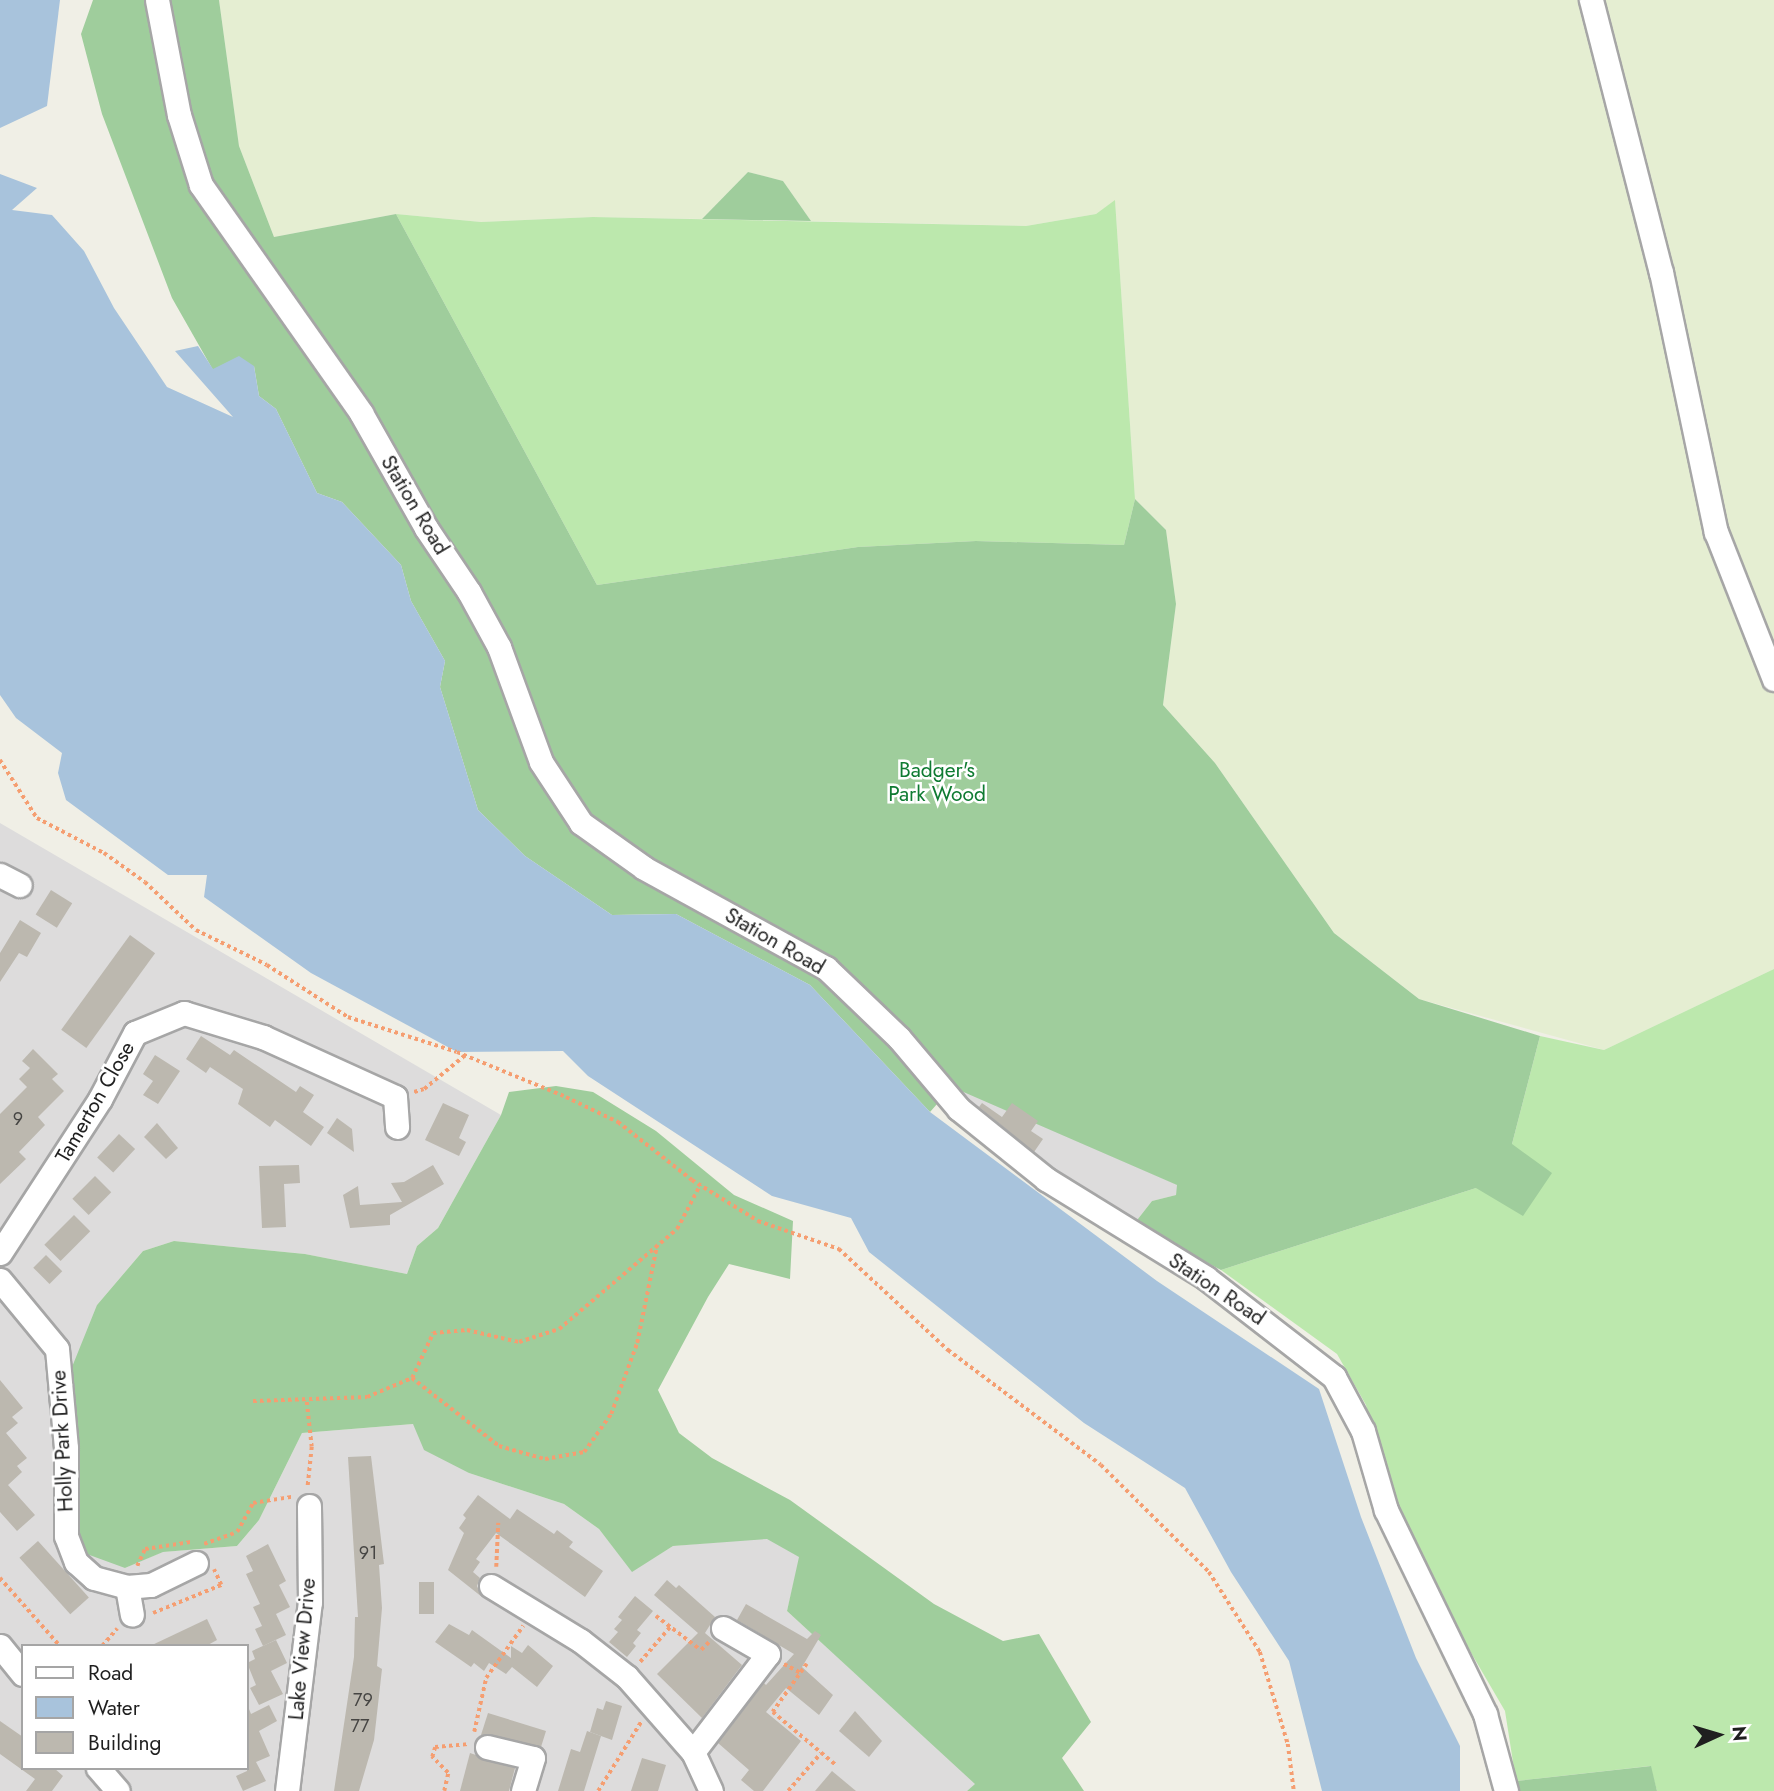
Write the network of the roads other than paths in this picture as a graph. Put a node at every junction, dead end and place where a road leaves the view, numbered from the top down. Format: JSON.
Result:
{"nodes":[{"id":1,"x":158,"y":0,"type":"edge"},
{"id":2,"x":1591,"y":0,"type":"edge"},
{"id":3,"x":1774,"y":680,"type":"edge"},
{"id":4,"x":397,"y":1127,"type":"dead end"},
{"id":5,"x":0,"y":1253,"type":"edge"},
{"id":6,"x":0,"y":1280,"type":"edge"},
{"id":7,"x":309,"y":1501,"type":"road end"},
{"id":8,"x":202,"y":1553,"type":"road end"},
{"id":9,"x":491,"y":1586,"type":"road end"},
{"id":10,"x":127,"y":1587,"type":"junction"},
{"id":11,"x":132,"y":1615,"type":"road end"},
{"id":12,"x":723,"y":1628,"type":"road end"},
{"id":13,"x":0,"y":1646,"type":"edge"},
{"id":14,"x":21,"y":1672,"type":"edge"},
{"id":15,"x":488,"y":1747,"type":"dead end"},
{"id":16,"x":693,"y":1752,"type":"junction"},
{"id":17,"x":100,"y":1770,"type":"edge"},
{"id":18,"x":118,"y":1791,"type":"edge"},
{"id":19,"x":287,"y":1791,"type":"edge"},
{"id":20,"x":523,"y":1791,"type":"edge"},
{"id":21,"x":711,"y":1791,"type":"edge"},
{"id":22,"x":1506,"y":1791,"type":"edge"}],
"edges":[{"from":1,"to":22,"type":"street","name":"Station Road"},
{"from":2,"to":3,"type":"street"},
{"from":4,"to":5,"type":"street","name":"Tamerton Close"},
{"from":6,"to":10,"type":"street","name":"Holly Park Drive"},
{"from":7,"to":19,"type":"street","name":"Lake View Drive"},
{"from":8,"to":10,"type":"street","name":"Holly Park Drive"},
{"from":9,"to":16,"type":"street"},
{"from":10,"to":11,"type":"street"},
{"from":12,"to":16,"type":"street"},
{"from":13,"to":14,"type":"street"},
{"from":15,"to":20,"type":"street"},
{"from":16,"to":21,"type":"street"},
{"from":17,"to":18,"type":"street"}]}
